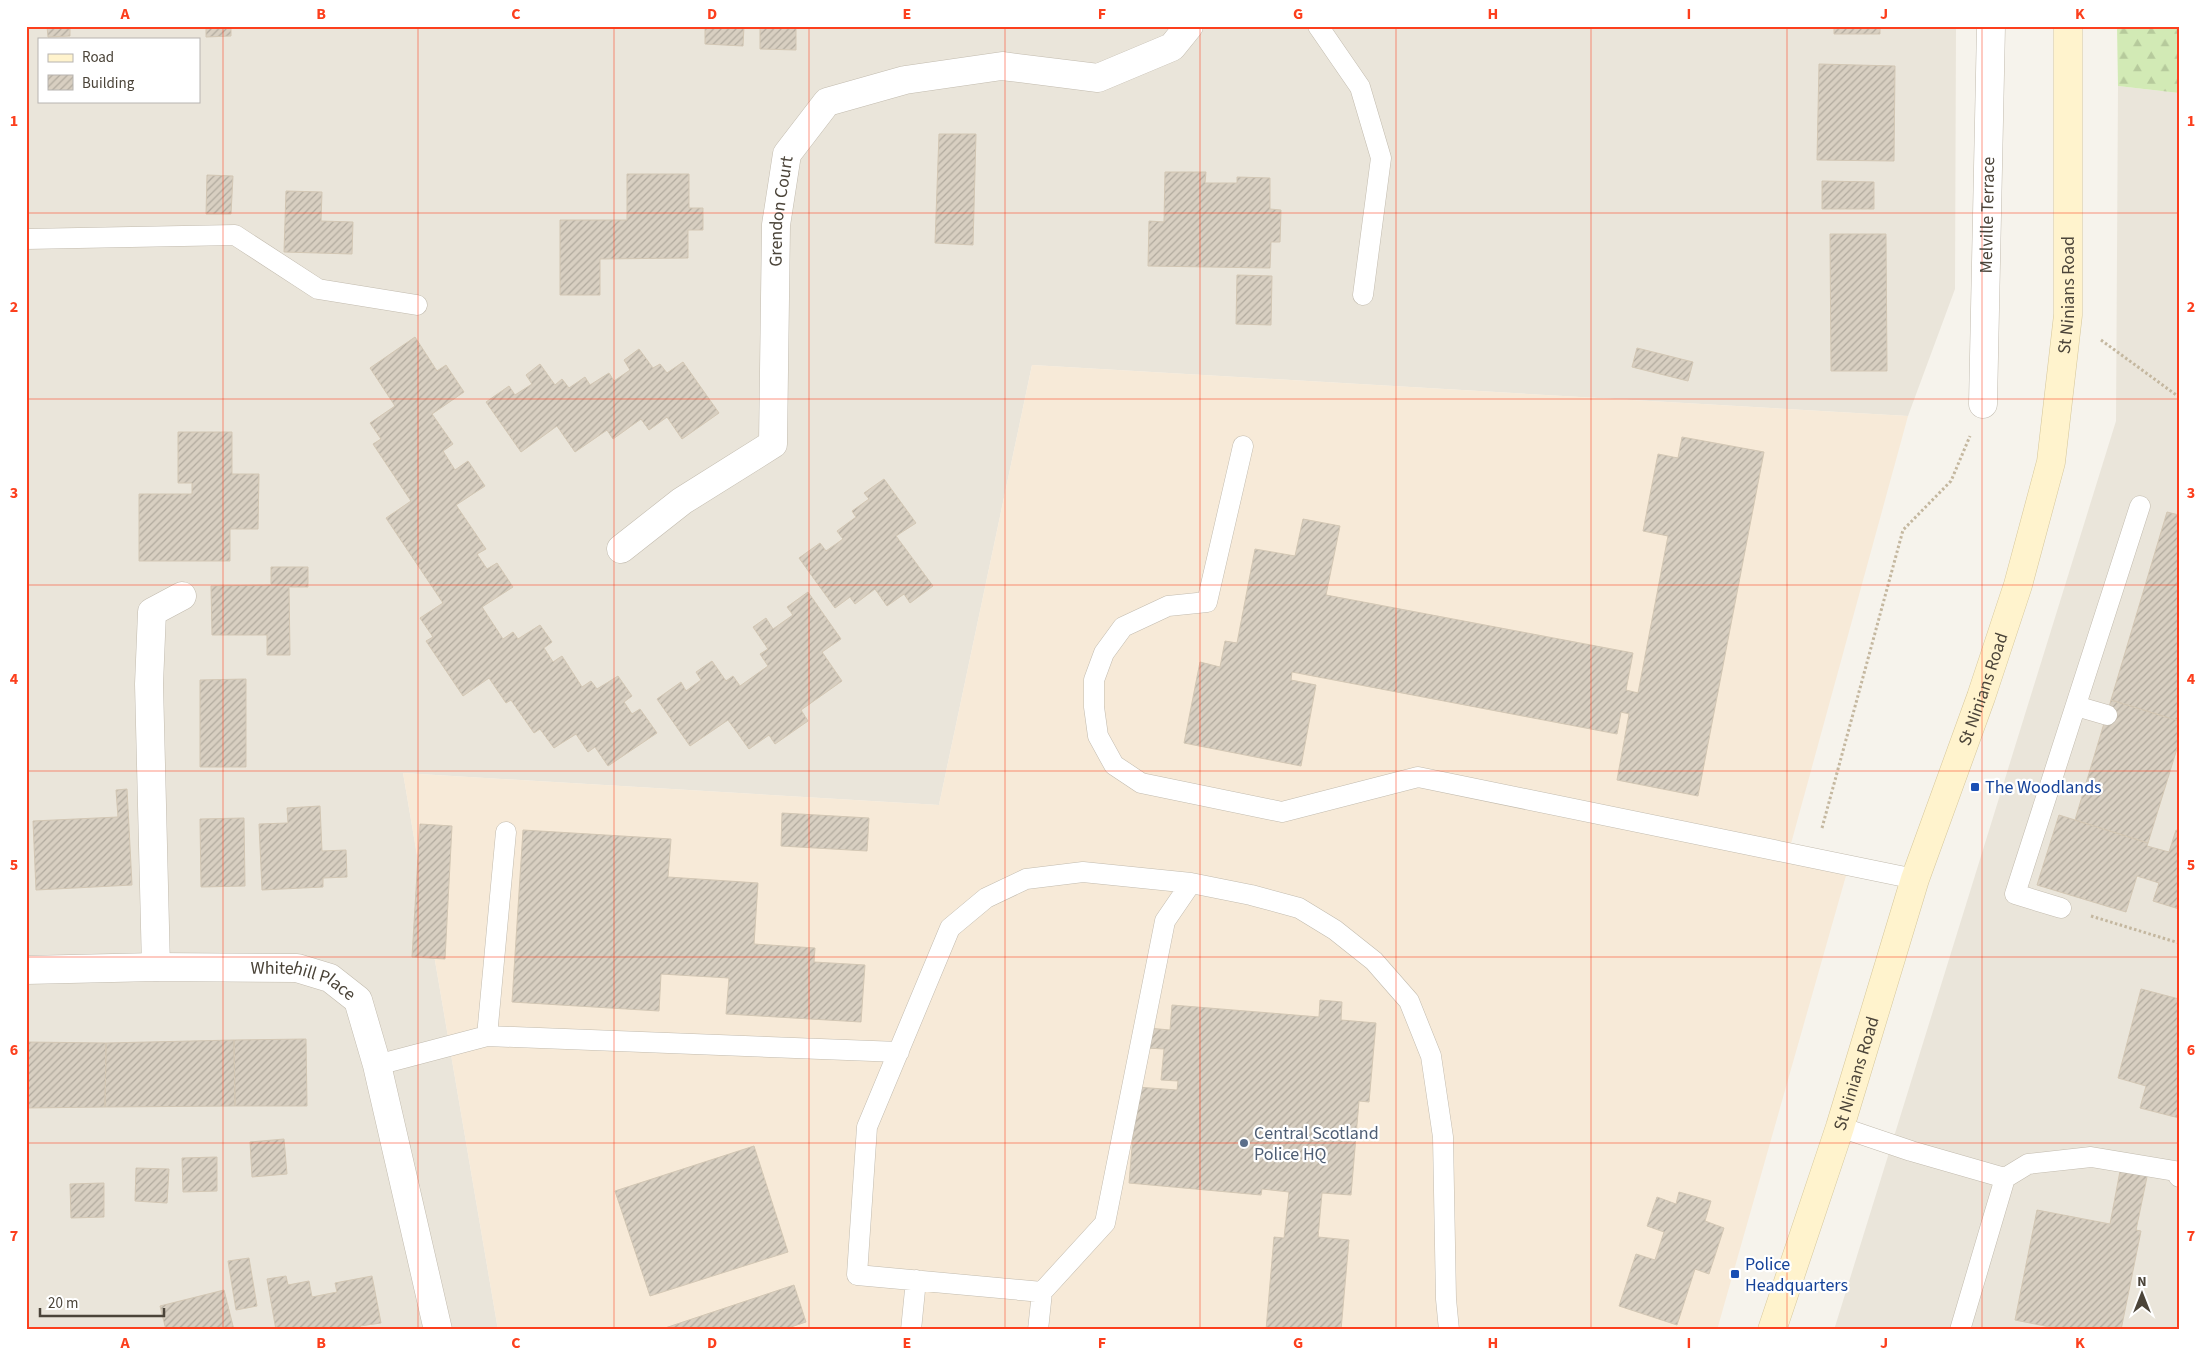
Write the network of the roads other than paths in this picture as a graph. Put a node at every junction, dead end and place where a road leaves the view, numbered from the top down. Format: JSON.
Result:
{"nodes":[{"id":1,"x":1189,"y":26,"type":"edge"},
{"id":2,"x":1318,"y":26,"type":"edge"},
{"id":3,"x":1991,"y":26,"type":"edge"},
{"id":4,"x":2068,"y":26,"type":"edge"},
{"id":5,"x":26,"y":239,"type":"edge"},
{"id":6,"x":1363,"y":295,"type":"dead end"},
{"id":7,"x":417,"y":305,"type":"dead end"},
{"id":8,"x":1983,"y":404,"type":"road end"},
{"id":9,"x":1242,"y":446,"type":"dead end"},
{"id":10,"x":2140,"y":506,"type":"dead end"},
{"id":11,"x":621,"y":549,"type":"dead end"},
{"id":12,"x":182,"y":596,"type":"dead end"},
{"id":13,"x":2076,"y":706,"type":"junction"},
{"id":14,"x":2107,"y":716,"type":"dead end"},
{"id":15,"x":506,"y":832,"type":"dead end"},
{"id":16,"x":1914,"y":879,"type":"junction"},
{"id":17,"x":1191,"y":883,"type":"junction"},
{"id":18,"x":2062,"y":908,"type":"road end"},
{"id":19,"x":156,"y":967,"type":"junction"},
{"id":20,"x":26,"y":970,"type":"edge"},
{"id":21,"x":487,"y":1036,"type":"junction"},
{"id":22,"x":899,"y":1052,"type":"junction"},
{"id":23,"x":377,"y":1065,"type":"junction"},
{"id":24,"x":1840,"y":1127,"type":"junction"},
{"id":25,"x":2179,"y":1177,"type":"edge"},
{"id":26,"x":2004,"y":1178,"type":"junction"},
{"id":27,"x":916,"y":1280,"type":"junction"},
{"id":28,"x":1042,"y":1292,"type":"junction"},
{"id":29,"x":438,"y":1330,"type":"edge"},
{"id":30,"x":911,"y":1330,"type":"edge"},
{"id":31,"x":1038,"y":1330,"type":"edge"},
{"id":32,"x":1449,"y":1330,"type":"edge"},
{"id":33,"x":1772,"y":1330,"type":"edge"},
{"id":34,"x":1960,"y":1330,"type":"edge"}],
"edges":[{"from":1,"to":11,"type":"street","name":"Grendon Court"},
{"from":2,"to":6,"type":"lane"},
{"from":3,"to":8,"type":"street","name":"Melville Terrace"},
{"from":4,"to":16,"type":"main road","name":"St Ninians Road"},
{"from":5,"to":7,"type":"lane"},
{"from":9,"to":16,"type":"lane"},
{"from":10,"to":13,"type":"lane"},
{"from":12,"to":19,"type":"street"},
{"from":13,"to":14,"type":"lane"},
{"from":13,"to":18,"type":"lane"},
{"from":15,"to":21,"type":"lane"},
{"from":16,"to":24,"type":"main road","name":"St Ninians Road"},
{"from":17,"to":22,"type":"lane"},
{"from":17,"to":28,"type":"lane"},
{"from":17,"to":32,"type":"lane"},
{"from":19,"to":20,"type":"street","name":"Whitehill Place"},
{"from":19,"to":23,"type":"street","name":"Whitehill Place"},
{"from":21,"to":22,"type":"lane"},
{"from":21,"to":23,"type":"lane"},
{"from":22,"to":27,"type":"lane"},
{"from":23,"to":29,"type":"street","name":"Whitehill Place"},
{"from":24,"to":26,"type":"lane"},
{"from":24,"to":33,"type":"main road","name":"St Ninians Road"},
{"from":25,"to":26,"type":"lane"},
{"from":26,"to":34,"type":"lane"},
{"from":27,"to":28,"type":"lane"},
{"from":27,"to":30,"type":"lane"},
{"from":28,"to":31,"type":"lane"}]}
